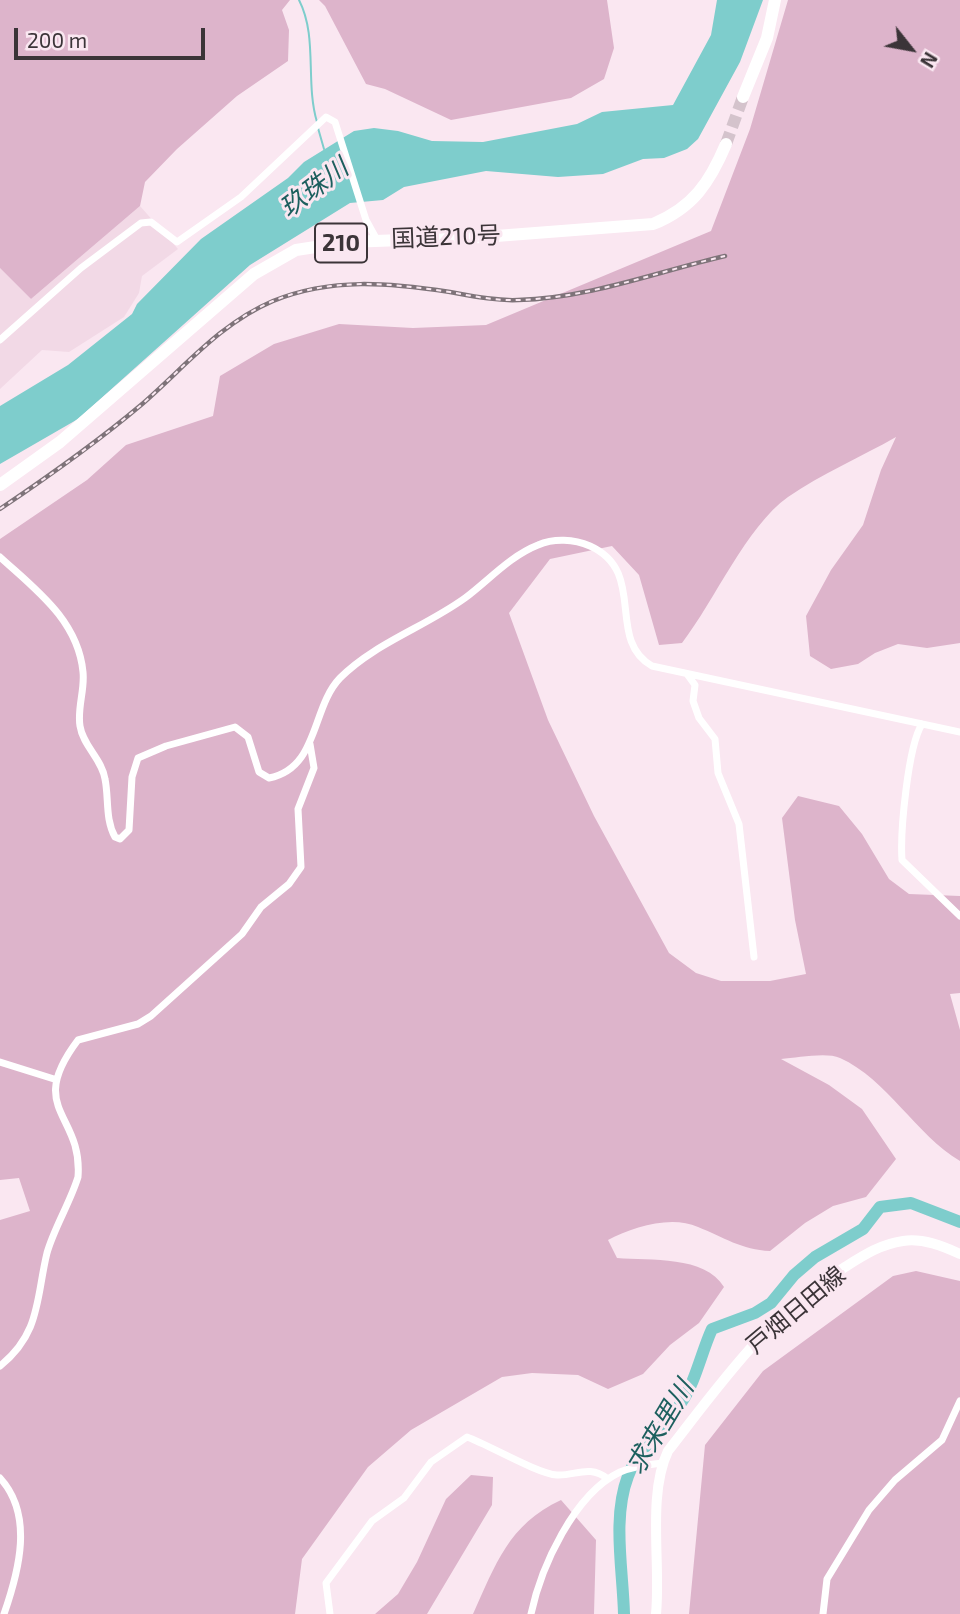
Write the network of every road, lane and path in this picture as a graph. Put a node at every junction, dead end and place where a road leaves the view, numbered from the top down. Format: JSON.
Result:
{"nodes":[{"id":1,"x":775,"y":0,"type":"edge"},
{"id":2,"x":743,"y":97,"type":"tunnel mouth"},
{"id":3,"x":726,"y":144,"type":"tunnel mouth"},
{"id":4,"x":377,"y":240,"type":"junction"},
{"id":5,"x":0,"y":340,"type":"edge"},
{"id":6,"x":0,"y":485,"type":"edge"},
{"id":7,"x":0,"y":557,"type":"edge"},
{"id":8,"x":686,"y":673,"type":"junction"},
{"id":9,"x":922,"y":723,"type":"junction"},
{"id":10,"x":960,"y":732,"type":"edge"},
{"id":11,"x":310,"y":744,"type":"junction"},
{"id":12,"x":960,"y":916,"type":"edge"},
{"id":13,"x":754,"y":957,"type":"dead end"},
{"id":14,"x":0,"y":1062,"type":"edge"},
{"id":15,"x":54,"y":1079,"type":"junction"},
{"id":16,"x":960,"y":1254,"type":"edge"},
{"id":17,"x":0,"y":1366,"type":"edge"},
{"id":18,"x":960,"y":1401,"type":"edge"},
{"id":19,"x":662,"y":1463,"type":"junction"},
{"id":20,"x":0,"y":1478,"type":"edge"},
{"id":21,"x":608,"y":1479,"type":"junction"},
{"id":22,"x":4,"y":1614,"type":"edge"},
{"id":23,"x":330,"y":1614,"type":"edge"},
{"id":24,"x":531,"y":1614,"type":"edge"},
{"id":25,"x":656,"y":1614,"type":"edge"},
{"id":26,"x":822,"y":1614,"type":"edge"}],
"edges":[{"from":1,"to":2,"type":"highway"},
{"from":3,"to":4,"type":"highway","name":"国道210号","number":"210"},
{"from":4,"to":5,"type":"street"},
{"from":4,"to":6,"type":"highway","name":"国道210号","number":"210"},
{"from":7,"to":11,"type":"street"},
{"from":8,"to":9,"type":"street"},
{"from":8,"to":11,"type":"street"},
{"from":8,"to":13,"type":"street"},
{"from":9,"to":10,"type":"street"},
{"from":9,"to":12,"type":"street"},
{"from":11,"to":15,"type":"street"},
{"from":14,"to":15,"type":"street"},
{"from":15,"to":17,"type":"street"},
{"from":16,"to":19,"type":"main road","name":"戸畑日田線"},
{"from":18,"to":26,"type":"street"},
{"from":19,"to":21,"type":"street"},
{"from":19,"to":25,"type":"main road","name":"戸畑日田線"},
{"from":20,"to":22,"type":"street"},
{"from":21,"to":23,"type":"street"},
{"from":21,"to":24,"type":"street"}]}
